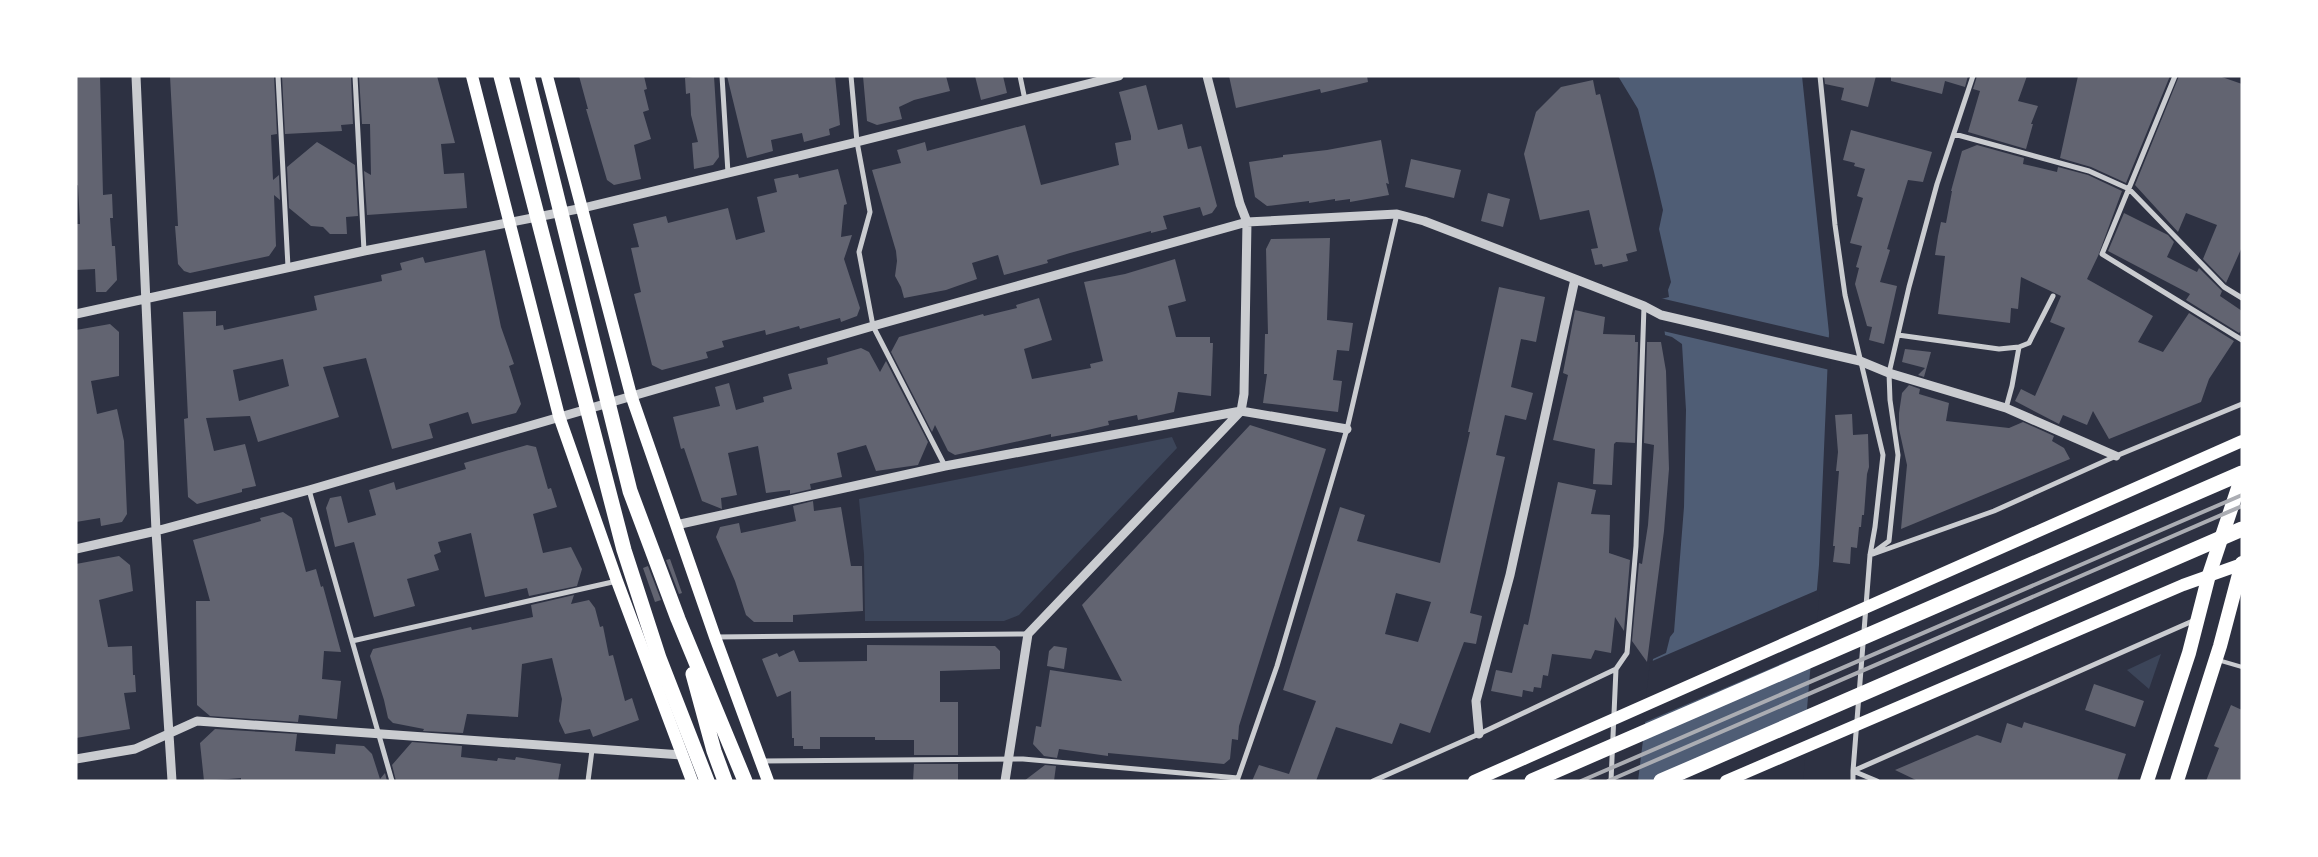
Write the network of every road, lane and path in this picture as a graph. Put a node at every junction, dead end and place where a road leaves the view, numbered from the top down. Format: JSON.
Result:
{"nodes":[{"id":1,"x":136,"y":76,"type":"edge"},
{"id":2,"x":278,"y":76,"type":"edge"},
{"id":3,"x":355,"y":76,"type":"edge"},
{"id":4,"x":472,"y":76,"type":"edge"},
{"id":5,"x":501,"y":76,"type":"edge"},
{"id":6,"x":527,"y":76,"type":"edge"},
{"id":7,"x":547,"y":76,"type":"edge"},
{"id":8,"x":722,"y":76,"type":"edge"},
{"id":9,"x":851,"y":76,"type":"edge"},
{"id":10,"x":1020,"y":76,"type":"edge"},
{"id":11,"x":1118,"y":76,"type":"edge"},
{"id":12,"x":1207,"y":76,"type":"edge"},
{"id":13,"x":1820,"y":76,"type":"edge"},
{"id":14,"x":1973,"y":76,"type":"edge"},
{"id":15,"x":2175,"y":76,"type":"edge"},
{"id":16,"x":1025,"y":100,"type":"junction"},
{"id":17,"x":1954,"y":134,"type":"junction"},
{"id":18,"x":857,"y":142,"type":"junction"},
{"id":19,"x":728,"y":173,"type":"junction"},
{"id":20,"x":2129,"y":189,"type":"junction"},
{"id":21,"x":583,"y":208,"type":"junction"},
{"id":22,"x":1397,"y":214,"type":"junction"},
{"id":23,"x":1247,"y":222,"type":"junction"},
{"id":24,"x":508,"y":223,"type":"junction"},
{"id":25,"x":364,"y":250,"type":"junction"},
{"id":26,"x":288,"y":266,"type":"junction"},
{"id":27,"x":1575,"y":279,"type":"junction"},
{"id":28,"x":2053,"y":296,"type":"dead end"},
{"id":29,"x":2242,"y":298,"type":"edge"},
{"id":30,"x":147,"y":300,"type":"junction"},
{"id":31,"x":1644,"y":306,"type":"junction"},
{"id":32,"x":76,"y":314,"type":"edge"},
{"id":33,"x":873,"y":326,"type":"junction"},
{"id":34,"x":1898,"y":335,"type":"junction"},
{"id":35,"x":2242,"y":340,"type":"edge"},
{"id":36,"x":2019,"y":347,"type":"junction"},
{"id":37,"x":1860,"y":361,"type":"junction"},
{"id":38,"x":1890,"y":373,"type":"junction"},
{"id":39,"x":631,"y":395,"type":"junction"},
{"id":40,"x":2242,"y":404,"type":"edge"},
{"id":41,"x":2006,"y":408,"type":"junction"},
{"id":42,"x":1241,"y":411,"type":"junction"},
{"id":43,"x":559,"y":416,"type":"junction"},
{"id":44,"x":1347,"y":428,"type":"junction"},
{"id":45,"x":2242,"y":441,"type":"edge"},
{"id":46,"x":2116,"y":456,"type":"junction"},
{"id":47,"x":945,"y":466,"type":"junction"},
{"id":48,"x":2242,"y":474,"type":"edge"},
{"id":49,"x":310,"y":490,"type":"junction"},
{"id":50,"x":676,"y":525,"type":"junction"},
{"id":51,"x":2242,"y":529,"type":"edge"},
{"id":52,"x":156,"y":532,"type":"junction"},
{"id":53,"x":76,"y":550,"type":"edge"},
{"id":54,"x":1870,"y":555,"type":"junction"},
{"id":55,"x":2242,"y":563,"type":"edge"},
{"id":56,"x":2209,"y":575,"type":"junction"},
{"id":57,"x":617,"y":581,"type":"junction"},
{"id":58,"x":2199,"y":618,"type":"junction"},
{"id":59,"x":678,"y":619,"type":"junction"},
{"id":60,"x":1028,"y":634,"type":"junction"},
{"id":61,"x":715,"y":637,"type":"junction"},
{"id":62,"x":352,"y":641,"type":"junction"},
{"id":63,"x":2215,"y":659,"type":"junction"},
{"id":64,"x":2242,"y":667,"type":"edge"},
{"id":65,"x":1616,"y":669,"type":"junction"},
{"id":66,"x":168,"y":734,"type":"junction"},
{"id":67,"x":379,"y":734,"type":"junction"},
{"id":68,"x":1479,"y":734,"type":"junction"},
{"id":69,"x":592,"y":750,"type":"junction"},
{"id":70,"x":682,"y":755,"type":"junction"},
{"id":71,"x":76,"y":759,"type":"edge"},
{"id":72,"x":1008,"y":759,"type":"junction"},
{"id":73,"x":760,"y":760,"type":"junction"},
{"id":74,"x":1853,"y":771,"type":"junction"},
{"id":75,"x":1549,"y":774,"type":"junction"},
{"id":76,"x":1238,"y":779,"type":"edge"},
{"id":77,"x":172,"y":781,"type":"edge"},
{"id":78,"x":392,"y":781,"type":"edge"},
{"id":79,"x":588,"y":781,"type":"edge"},
{"id":80,"x":692,"y":781,"type":"edge"},
{"id":81,"x":708,"y":781,"type":"edge"},
{"id":82,"x":725,"y":781,"type":"edge"},
{"id":83,"x":745,"y":781,"type":"edge"},
{"id":84,"x":768,"y":781,"type":"edge"},
{"id":85,"x":1005,"y":781,"type":"edge"},
{"id":86,"x":1373,"y":781,"type":"edge"},
{"id":87,"x":1474,"y":781,"type":"edge"},
{"id":88,"x":1523,"y":781,"type":"edge"},
{"id":89,"x":1532,"y":781,"type":"edge"},
{"id":90,"x":1611,"y":781,"type":"edge"},
{"id":91,"x":1661,"y":781,"type":"edge"},
{"id":92,"x":1726,"y":781,"type":"edge"},
{"id":93,"x":1853,"y":781,"type":"edge"},
{"id":94,"x":1877,"y":781,"type":"edge"},
{"id":95,"x":2147,"y":781,"type":"edge"},
{"id":96,"x":2177,"y":781,"type":"edge"}],
"edges":[{"from":1,"to":30,"type":"street"},
{"from":2,"to":26,"type":"street"},
{"from":3,"to":25,"type":"street"},
{"from":4,"to":24,"type":"main road"},
{"from":5,"to":81,"type":"highway"},
{"from":6,"to":59,"type":"highway"},
{"from":7,"to":21,"type":"main road"},
{"from":8,"to":19,"type":"street"},
{"from":9,"to":18,"type":"street"},
{"from":10,"to":16,"type":"street"},
{"from":11,"to":16,"type":"street"},
{"from":12,"to":23,"type":"street"},
{"from":13,"to":37,"type":"street"},
{"from":14,"to":17,"type":"street"},
{"from":15,"to":20,"type":"street"},
{"from":16,"to":18,"type":"street"},
{"from":17,"to":20,"type":"street"},
{"from":17,"to":34,"type":"street"},
{"from":18,"to":19,"type":"street"},
{"from":18,"to":33,"type":"street"},
{"from":19,"to":21,"type":"street"},
{"from":20,"to":29,"type":"street"},
{"from":20,"to":35,"type":"street"},
{"from":21,"to":24,"type":"street"},
{"from":21,"to":39,"type":"main road"},
{"from":22,"to":23,"type":"street"},
{"from":22,"to":27,"type":"street"},
{"from":22,"to":44,"type":"street"},
{"from":23,"to":33,"type":"street"},
{"from":23,"to":42,"type":"street"},
{"from":24,"to":25,"type":"street"},
{"from":24,"to":43,"type":"main road"},
{"from":25,"to":26,"type":"street"},
{"from":26,"to":30,"type":"street"},
{"from":27,"to":31,"type":"street"},
{"from":27,"to":68,"type":"street"},
{"from":28,"to":36,"type":"street"},
{"from":30,"to":32,"type":"street"},
{"from":30,"to":52,"type":"street"},
{"from":31,"to":37,"type":"street"},
{"from":31,"to":65,"type":"street"},
{"from":33,"to":39,"type":"street"},
{"from":33,"to":47,"type":"street"},
{"from":34,"to":36,"type":"street"},
{"from":34,"to":38,"type":"street"},
{"from":36,"to":41,"type":"street"},
{"from":37,"to":38,"type":"street"},
{"from":37,"to":54,"type":"street"},
{"from":38,"to":41,"type":"street"},
{"from":38,"to":54,"type":"street"},
{"from":39,"to":43,"type":"street"},
{"from":39,"to":50,"type":"main road"},
{"from":40,"to":46,"type":"street"},
{"from":41,"to":46,"type":"street"},
{"from":42,"to":44,"type":"street"},
{"from":42,"to":47,"type":"street"},
{"from":42,"to":60,"type":"street"},
{"from":43,"to":49,"type":"street"},
{"from":43,"to":57,"type":"main road"},
{"from":44,"to":76,"type":"street"},
{"from":45,"to":87,"type":"main road"},
{"from":46,"to":54,"type":"street"},
{"from":47,"to":50,"type":"street"},
{"from":48,"to":56,"type":"highway"},
{"from":48,"to":75,"type":"highway"},
{"from":49,"to":52,"type":"street"},
{"from":49,"to":62,"type":"street"},
{"from":50,"to":61,"type":"main road"},
{"from":51,"to":91,"type":"highway"},
{"from":52,"to":53,"type":"street"},
{"from":52,"to":66,"type":"street"},
{"from":54,"to":74,"type":"street"},
{"from":55,"to":56,"type":"main road"},
{"from":55,"to":63,"type":"highway"},
{"from":56,"to":58,"type":"highway"},
{"from":56,"to":92,"type":"main road"},
{"from":57,"to":62,"type":"street"},
{"from":57,"to":70,"type":"main road"},
{"from":58,"to":74,"type":"street"},
{"from":58,"to":95,"type":"highway"},
{"from":59,"to":82,"type":"highway"},
{"from":59,"to":83,"type":"highway"},
{"from":60,"to":61,"type":"street"},
{"from":60,"to":72,"type":"street"},
{"from":61,"to":73,"type":"main road"},
{"from":62,"to":67,"type":"street"},
{"from":63,"to":64,"type":"lane"},
{"from":63,"to":96,"type":"highway"},
{"from":65,"to":68,"type":"street"},
{"from":65,"to":90,"type":"street"},
{"from":66,"to":67,"type":"street"},
{"from":66,"to":71,"type":"street"},
{"from":66,"to":77,"type":"street"},
{"from":67,"to":69,"type":"street"},
{"from":67,"to":78,"type":"street"},
{"from":68,"to":86,"type":"street"},
{"from":69,"to":70,"type":"street"},
{"from":69,"to":79,"type":"street"},
{"from":70,"to":80,"type":"main road"},
{"from":72,"to":73,"type":"street"},
{"from":72,"to":76,"type":"street"},
{"from":72,"to":85,"type":"street"},
{"from":73,"to":84,"type":"main road"},
{"from":74,"to":93,"type":"street"},
{"from":74,"to":94,"type":"street"},
{"from":75,"to":88,"type":"highway"},
{"from":75,"to":89,"type":"highway"}]}
